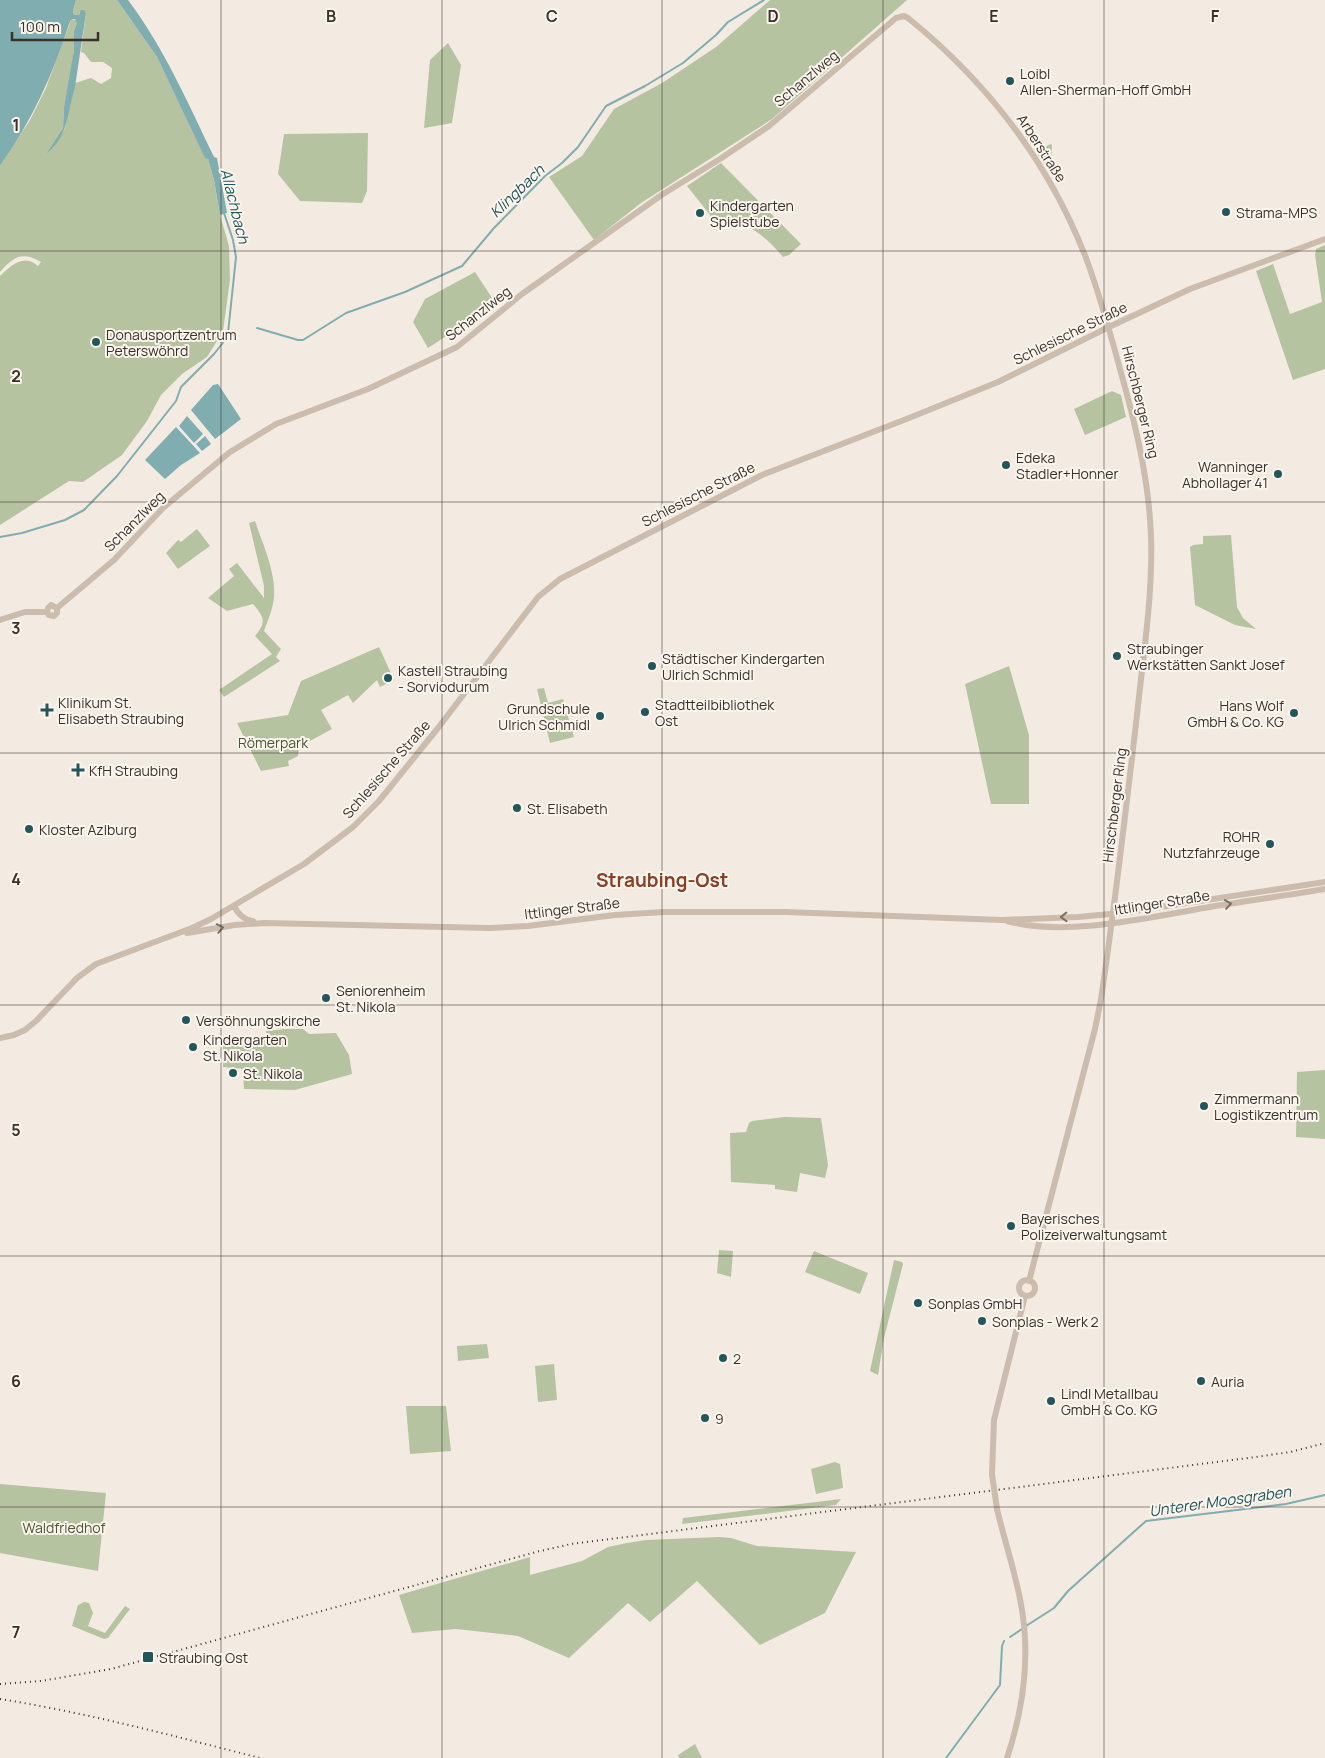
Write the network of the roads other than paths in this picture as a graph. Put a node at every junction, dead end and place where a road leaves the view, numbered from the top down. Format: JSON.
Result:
{"nodes":[{"id":1,"x":904,"y":16,"type":"joint"},
{"id":2,"x":1325,"y":239,"type":"edge"},
{"id":3,"x":1109,"y":327,"type":"junction"},
{"id":4,"x":0,"y":620,"type":"edge"},
{"id":5,"x":1325,"y":882,"type":"edge"},
{"id":6,"x":1325,"y":889,"type":"edge"},
{"id":7,"x":234,"y":906,"type":"junction"},
{"id":8,"x":1113,"y":913,"type":"junction"},
{"id":9,"x":1002,"y":920,"type":"junction"},
{"id":10,"x":1111,"y":923,"type":"junction"},
{"id":11,"x":264,"y":924,"type":"junction"},
{"id":12,"x":192,"y":928,"type":"joint"},
{"id":13,"x":176,"y":934,"type":"junction"},
{"id":14,"x":0,"y":1038,"type":"edge"},
{"id":15,"x":1029,"y":1281,"type":"junction"},
{"id":16,"x":1025,"y":1296,"type":"junction"},
{"id":17,"x":1007,"y":1758,"type":"edge"}],
"edges":[{"from":1,"to":3,"type":"street","name":"Arberstraße"},
{"from":1,"to":4,"type":"street","name":"Schanzlweg"},
{"from":2,"to":3,"type":"street","name":"Schlesische Straße"},
{"from":3,"to":7,"type":"street","name":"Schlesische Straße"},
{"from":3,"to":8,"type":"street","name":"Hirschberger Ring"},
{"from":5,"to":8,"type":"street","name":"Ittlinger Straße"},
{"from":10,"to":6,"type":"street","name":"Ittlinger Straße","one_way":true},
{"from":7,"to":11,"type":"street","name":"Ittlinger Straße"},
{"from":7,"to":12,"type":"street","name":"Schlesische Straße"},
{"from":8,"to":9,"type":"street","name":"Ittlinger Straße","one_way":true},
{"from":8,"to":10,"type":"street","name":"Hirschberger Ring"},
{"from":9,"to":10,"type":"street","name":"Ittlinger Straße"},
{"from":9,"to":11,"type":"street","name":"Ittlinger Straße"},
{"from":10,"to":15,"type":"street","name":"Hirschberger Ring"},
{"from":13,"to":11,"type":"street","name":"Ittlinger Straße","one_way":true},
{"from":12,"to":13,"type":"street","name":"Ittlinger Straße"},
{"from":13,"to":14,"type":"street","name":"Ittlinger Straße"},
{"from":15,"to":16,"type":"street"},
{"from":15,"to":16,"type":"street"},
{"from":16,"to":17,"type":"street","bridge":true}]}
